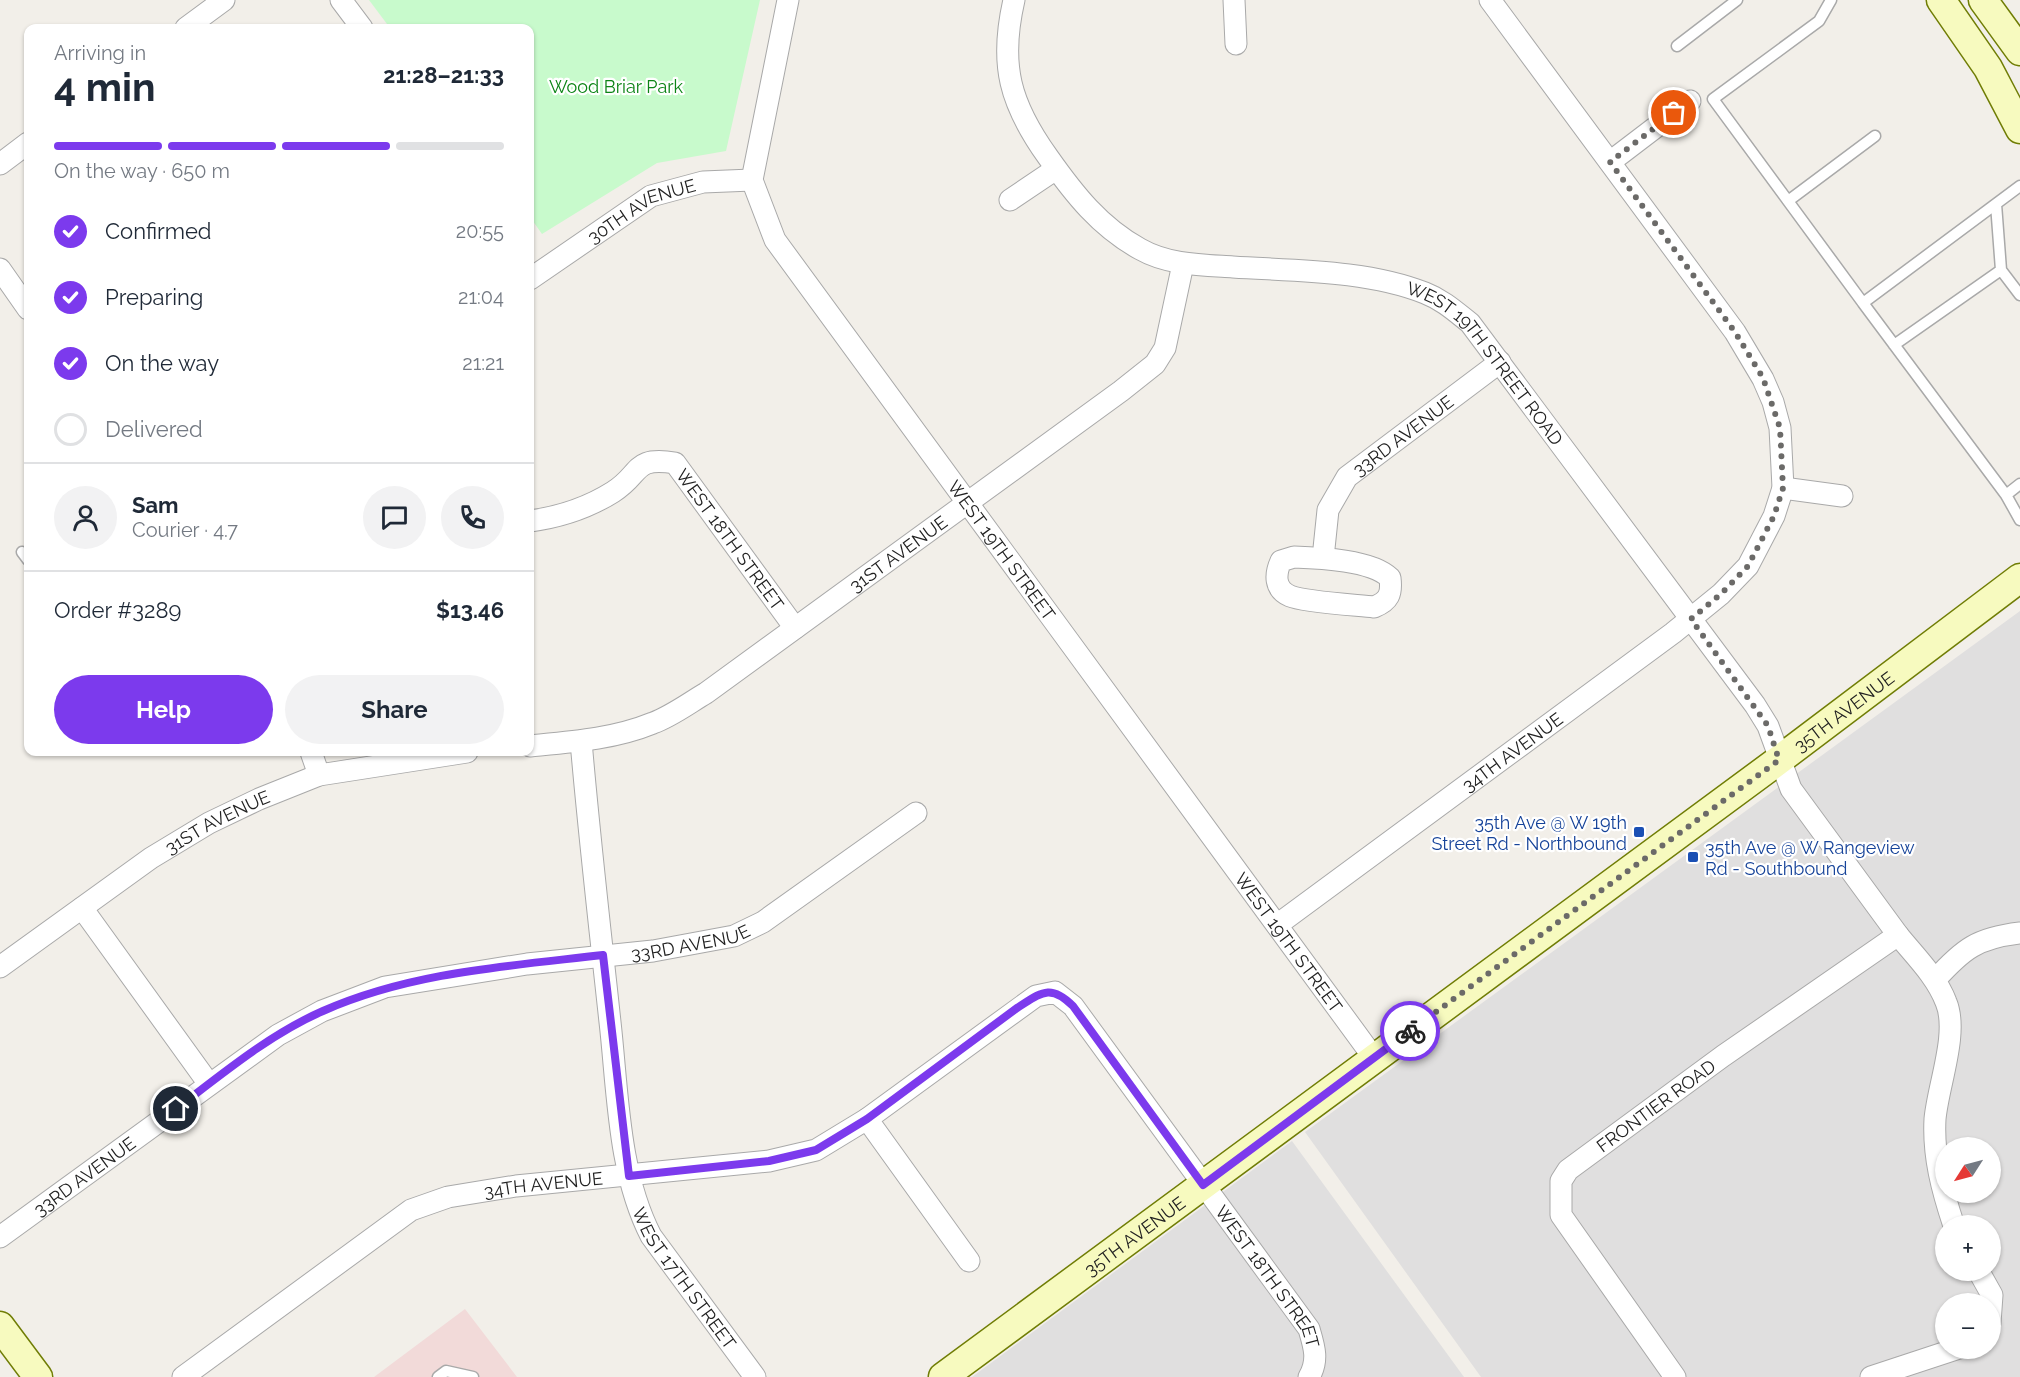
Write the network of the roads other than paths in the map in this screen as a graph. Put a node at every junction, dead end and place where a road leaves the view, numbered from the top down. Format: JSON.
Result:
{"nodes":[{"id":1,"x":224,"y":0,"type":"edge"},
{"id":2,"x":340,"y":0,"type":"edge"},
{"id":3,"x":788,"y":0,"type":"edge"},
{"id":4,"x":1014,"y":0,"type":"edge"},
{"id":5,"x":1234,"y":0,"type":"edge"},
{"id":6,"x":1490,"y":0,"type":"edge"},
{"id":7,"x":1737,"y":0,"type":"edge"},
{"id":8,"x":1831,"y":0,"type":"edge"},
{"id":9,"x":1941,"y":0,"type":"edge"},
{"id":10,"x":1983,"y":0,"type":"edge"},
{"id":11,"x":191,"y":24,"type":"edge"},
{"id":12,"x":359,"y":24,"type":"edge"},
{"id":13,"x":1236,"y":44,"type":"dead end"},
{"id":14,"x":1677,"y":45,"type":"dead end"},
{"id":15,"x":2020,"y":51,"type":"edge"},
{"id":16,"x":1690,"y":101,"type":"dead end"},
{"id":17,"x":2020,"y":129,"type":"edge"},
{"id":18,"x":1875,"y":136,"type":"dead end"},
{"id":19,"x":24,"y":146,"type":"edge"},
{"id":20,"x":1610,"y":162,"type":"junction"},
{"id":21,"x":0,"y":164,"type":"edge"},
{"id":22,"x":1056,"y":169,"type":"junction"},
{"id":23,"x":752,"y":180,"type":"junction"},
{"id":24,"x":2020,"y":186,"type":"edge"},
{"id":25,"x":1010,"y":200,"type":"dead end"},
{"id":26,"x":1788,"y":201,"type":"junction"},
{"id":27,"x":1996,"y":204,"type":"junction"},
{"id":28,"x":1183,"y":264,"type":"junction"},
{"id":29,"x":534,"y":267,"type":"edge"},
{"id":30,"x":0,"y":269,"type":"edge"},
{"id":31,"x":2001,"y":270,"type":"junction"},
{"id":32,"x":2020,"y":295,"type":"edge"},
{"id":33,"x":24,"y":303,"type":"edge"},
{"id":34,"x":1863,"y":303,"type":"junction"},
{"id":35,"x":1894,"y":345,"type":"junction"},
{"id":36,"x":1500,"y":362,"type":"junction"},
{"id":37,"x":2020,"y":484,"type":"edge"},
{"id":38,"x":1783,"y":488,"type":"junction"},
{"id":39,"x":2006,"y":495,"type":"junction"},
{"id":40,"x":1842,"y":496,"type":"dead end"},
{"id":41,"x":967,"y":503,"type":"junction"},
{"id":42,"x":2019,"y":517,"type":"edge"},
{"id":43,"x":534,"y":520,"type":"edge"},
{"id":44,"x":1323,"y":558,"type":"junction"},
{"id":45,"x":2020,"y":578,"type":"edge"},
{"id":46,"x":1691,"y":619,"type":"junction"},
{"id":47,"x":795,"y":628,"type":"junction"},
{"id":48,"x":581,"y":741,"type":"junction"},
{"id":49,"x":534,"y":746,"type":"edge"},
{"id":50,"x":312,"y":756,"type":"edge"},
{"id":51,"x":441,"y":756,"type":"edge"},
{"id":52,"x":1779,"y":760,"type":"junction"},
{"id":53,"x":318,"y":775,"type":"junction"},
{"id":54,"x":916,"y":813,"type":"dead end"},
{"id":55,"x":82,"y":908,"type":"junction"},
{"id":56,"x":1277,"y":925,"type":"junction"},
{"id":57,"x":2020,"y":933,"type":"edge"},
{"id":58,"x":1898,"y":935,"type":"junction"},
{"id":59,"x":603,"y":955,"type":"junction"},
{"id":60,"x":0,"y":967,"type":"edge"},
{"id":61,"x":1935,"y":980,"type":"junction"},
{"id":62,"x":1055,"y":992,"type":"joint"},
{"id":63,"x":1374,"y":1058,"type":"junction"},
{"id":64,"x":209,"y":1084,"type":"junction"},
{"id":65,"x":867,"y":1119,"type":"junction"},
{"id":66,"x":629,"y":1176,"type":"junction"},
{"id":67,"x":1203,"y":1185,"type":"junction"},
{"id":68,"x":1950,"y":1215,"type":"edge"},
{"id":69,"x":0,"y":1237,"type":"edge"},
{"id":70,"x":969,"y":1261,"type":"dead end"},
{"id":71,"x":0,"y":1326,"type":"edge"},
{"id":72,"x":1935,"y":1356,"type":"edge"},
{"id":73,"x":1312,"y":1372,"type":"edge"},
{"id":74,"x":38,"y":1377,"type":"edge"},
{"id":75,"x":183,"y":1377,"type":"edge"},
{"id":76,"x":438,"y":1377,"type":"edge"},
{"id":77,"x":473,"y":1377,"type":"edge"},
{"id":78,"x":755,"y":1377,"type":"edge"},
{"id":79,"x":943,"y":1377,"type":"edge"},
{"id":80,"x":1675,"y":1377,"type":"edge"},
{"id":81,"x":1871,"y":1377,"type":"edge"}],
"edges":[{"from":1,"to":11,"type":"street"},
{"from":2,"to":12,"type":"street"},
{"from":3,"to":23,"type":"street"},
{"from":4,"to":22,"type":"street","name":"WEST 19TH STREET ROAD"},
{"from":5,"to":13,"type":"street"},
{"from":6,"to":20,"type":"street"},
{"from":7,"to":14,"type":"lane"},
{"from":8,"to":26,"type":"lane"},
{"from":9,"to":17,"type":"main road"},
{"from":10,"to":15,"type":"main road"},
{"from":16,"to":20,"type":"street"},
{"from":18,"to":26,"type":"lane"},
{"from":19,"to":21,"type":"street"},
{"from":20,"to":38,"type":"street"},
{"from":22,"to":25,"type":"street"},
{"from":22,"to":28,"type":"street","name":"WEST 19TH STREET ROAD"},
{"from":23,"to":29,"type":"street","name":"30TH AVENUE"},
{"from":23,"to":41,"type":"street","name":"WEST 19TH STREET"},
{"from":24,"to":27,"type":"lane"},
{"from":26,"to":34,"type":"lane"},
{"from":27,"to":31,"type":"lane"},
{"from":27,"to":34,"type":"lane"},
{"from":28,"to":36,"type":"street","name":"WEST 19TH STREET ROAD"},
{"from":28,"to":41,"type":"street","name":"31ST AVENUE"},
{"from":30,"to":33,"type":"street"},
{"from":31,"to":32,"type":"lane"},
{"from":31,"to":35,"type":"lane"},
{"from":34,"to":35,"type":"lane"},
{"from":35,"to":39,"type":"lane"},
{"from":36,"to":44,"type":"street","name":"33RD AVENUE"},
{"from":36,"to":46,"type":"street","name":"WEST 19TH STREET ROAD"},
{"from":37,"to":39,"type":"lane"},
{"from":38,"to":40,"type":"street"},
{"from":38,"to":46,"type":"street","name":"34TH AVENUE"},
{"from":39,"to":42,"type":"lane"},
{"from":41,"to":47,"type":"street","name":"31ST AVENUE"},
{"from":41,"to":56,"type":"street","name":"WEST 19TH STREET"},
{"from":43,"to":47,"type":"street","name":"WEST 18TH STREET"},
{"from":44,"to":44,"type":"street"},
{"from":45,"to":52,"type":"main road","name":"35TH AVENUE"},
{"from":46,"to":52,"type":"street","name":"WEST 19TH STREET ROAD"},
{"from":46,"to":56,"type":"street","name":"34TH AVENUE"},
{"from":47,"to":48,"type":"street","name":"31ST AVENUE"},
{"from":48,"to":49,"type":"street","name":"31ST AVENUE"},
{"from":48,"to":59,"type":"street","name":"WEST 17TH STREET"},
{"from":50,"to":53,"type":"street"},
{"from":51,"to":53,"type":"street","name":"31ST AVENUE"},
{"from":52,"to":58,"type":"street","name":"WEST 19TH STREET ROAD"},
{"from":52,"to":63,"type":"main road","name":"35TH AVENUE"},
{"from":53,"to":55,"type":"street","name":"31ST AVENUE"},
{"from":54,"to":59,"type":"street","name":"33RD AVENUE"},
{"from":55,"to":60,"type":"street","name":"31ST AVENUE"},
{"from":55,"to":64,"type":"street"},
{"from":56,"to":63,"type":"street","name":"WEST 19TH STREET"},
{"from":57,"to":61,"type":"street"},
{"from":58,"to":61,"type":"street"},
{"from":58,"to":80,"type":"street","name":"FRONTIER ROAD"},
{"from":59,"to":64,"type":"street","name":"33RD AVENUE"},
{"from":59,"to":66,"type":"street","name":"WEST 17TH STREET"},
{"from":61,"to":68,"type":"street"},
{"from":62,"to":65,"type":"street","name":"34TH AVENUE"},
{"from":62,"to":67,"type":"street","name":"WEST 18TH STREET"},
{"from":63,"to":67,"type":"main road","name":"35TH AVENUE"},
{"from":64,"to":69,"type":"street","name":"33RD AVENUE"},
{"from":65,"to":66,"type":"street","name":"34TH AVENUE"},
{"from":65,"to":70,"type":"street"},
{"from":66,"to":75,"type":"street","name":"34TH AVENUE"},
{"from":66,"to":78,"type":"street","name":"WEST 17TH STREET"},
{"from":67,"to":73,"type":"street","name":"WEST 18TH STREET"},
{"from":67,"to":79,"type":"main road","name":"35TH AVENUE"},
{"from":71,"to":74,"type":"main road"},
{"from":72,"to":81,"type":"street"},
{"from":76,"to":77,"type":"lane"}]}
